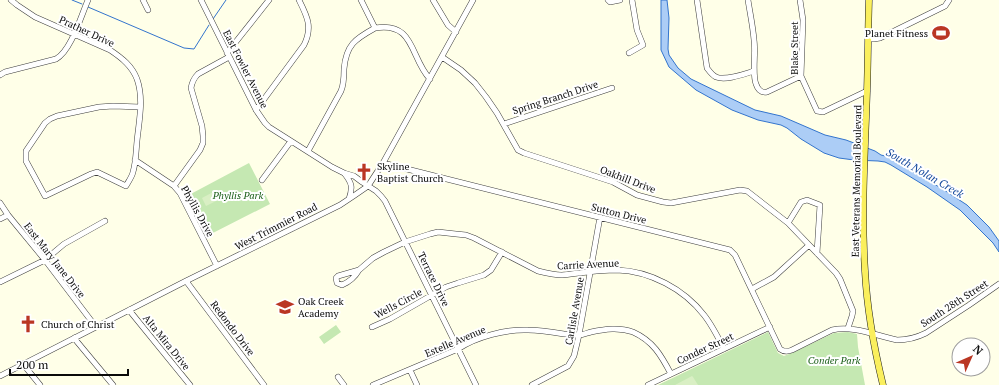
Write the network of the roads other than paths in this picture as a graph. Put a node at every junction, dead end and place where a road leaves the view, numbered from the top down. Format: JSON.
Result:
{"nodes":[{"id":1,"x":11,"y":0,"type":"edge"},
{"id":2,"x":88,"y":0,"type":"edge"},
{"id":3,"x":143,"y":0,"type":"edge"},
{"id":4,"x":201,"y":0,"type":"edge"},
{"id":5,"x":269,"y":0,"type":"edge"},
{"id":6,"x":299,"y":0,"type":"edge"},
{"id":7,"x":361,"y":0,"type":"edge"},
{"id":8,"x":433,"y":0,"type":"edge"},
{"id":9,"x":473,"y":0,"type":"edge"},
{"id":10,"x":608,"y":0,"type":"edge"},
{"id":11,"x":620,"y":0,"type":"edge"},
{"id":12,"x":632,"y":0,"type":"edge"},
{"id":13,"x":697,"y":0,"type":"edge"},
{"id":14,"x":748,"y":0,"type":"edge"},
{"id":15,"x":800,"y":0,"type":"edge"},
{"id":16,"x":869,"y":0,"type":"edge"},
{"id":17,"x":949,"y":0,"type":"edge"},
{"id":18,"x":148,"y":10,"type":"dead end"},
{"id":19,"x":375,"y":28,"type":"junction"},
{"id":20,"x":456,"y":32,"type":"junction"},
{"id":21,"x":74,"y":34,"type":"junction"},
{"id":22,"x":868,"y":39,"type":"junction"},
{"id":23,"x":629,"y":53,"type":"dead end"},
{"id":24,"x":228,"y":55,"type":"junction"},
{"id":25,"x":442,"y":57,"type":"junction"},
{"id":26,"x":754,"y":71,"type":"junction"},
{"id":27,"x":0,"y":75,"type":"edge"},
{"id":28,"x":801,"y":76,"type":"junction"},
{"id":29,"x":430,"y":79,"type":"junction"},
{"id":30,"x":612,"y":88,"type":"dead end"},
{"id":31,"x":867,"y":91,"type":"junction"},
{"id":32,"x":140,"y":107,"type":"junction"},
{"id":33,"x":256,"y":110,"type":"junction"},
{"id":34,"x":504,"y":124,"type":"junction"},
{"id":35,"x":291,"y":141,"type":"junction"},
{"id":36,"x":308,"y":151,"type":"junction"},
{"id":37,"x":135,"y":160,"type":"junction"},
{"id":38,"x":383,"y":163,"type":"junction"},
{"id":39,"x":344,"y":173,"type":"junction"},
{"id":40,"x":262,"y":180,"type":"dead end"},
{"id":41,"x":174,"y":186,"type":"junction"},
{"id":42,"x":368,"y":186,"type":"junction"},
{"id":43,"x":349,"y":199,"type":"junction"},
{"id":44,"x":0,"y":203,"type":"edge"},
{"id":45,"x":8,"y":215,"type":"junction"},
{"id":46,"x":600,"y":217,"type":"junction"},
{"id":47,"x":0,"y":219,"type":"edge"},
{"id":48,"x":105,"y":221,"type":"dead end"},
{"id":49,"x":788,"y":223,"type":"junction"},
{"id":50,"x":406,"y":242,"type":"junction"},
{"id":51,"x":809,"y":245,"type":"junction"},
{"id":52,"x":502,"y":252,"type":"junction"},
{"id":53,"x":817,"y":253,"type":"junction"},
{"id":54,"x":45,"y":260,"type":"junction"},
{"id":55,"x":217,"y":266,"type":"junction"},
{"id":56,"x":359,"y":270,"type":"dead end"},
{"id":57,"x":590,"y":272,"type":"junction"},
{"id":58,"x":186,"y":281,"type":"junction"},
{"id":59,"x":0,"y":282,"type":"edge"},
{"id":60,"x":999,"y":284,"type":"edge"},
{"id":61,"x":752,"y":289,"type":"junction"},
{"id":62,"x":432,"y":295,"type":"junction"},
{"id":63,"x":129,"y":310,"type":"junction"},
{"id":64,"x":96,"y":327,"type":"junction"},
{"id":65,"x":372,"y":327,"type":"dead end"},
{"id":66,"x":770,"y":327,"type":"junction"},
{"id":67,"x":848,"y":328,"type":"junction"},
{"id":68,"x":872,"y":334,"type":"junction"},
{"id":69,"x":579,"y":335,"type":"junction"},
{"id":70,"x":74,"y":338,"type":"junction"},
{"id":71,"x":458,"y":349,"type":"junction"},
{"id":72,"x":724,"y":349,"type":"junction"},
{"id":73,"x":23,"y":364,"type":"junction"},
{"id":74,"x":410,"y":370,"type":"junction"},
{"id":75,"x":671,"y":374,"type":"junction"},
{"id":76,"x":0,"y":376,"type":"edge"},
{"id":77,"x":338,"y":377,"type":"dead end"},
{"id":78,"x":40,"y":385,"type":"edge"},
{"id":79,"x":113,"y":385,"type":"edge"},
{"id":80,"x":190,"y":385,"type":"edge"},
{"id":81,"x":264,"y":385,"type":"edge"},
{"id":82,"x":344,"y":385,"type":"edge"},
{"id":83,"x":373,"y":385,"type":"edge"},
{"id":84,"x":417,"y":385,"type":"edge"},
{"id":85,"x":476,"y":385,"type":"edge"},
{"id":86,"x":532,"y":385,"type":"edge"},
{"id":87,"x":648,"y":385,"type":"edge"},
{"id":88,"x":882,"y":385,"type":"edge"}],
"edges":[{"from":1,"to":21,"type":"street","name":"Prather Drive"},
{"from":2,"to":21,"type":"street"},
{"from":3,"to":18,"type":"street"},
{"from":4,"to":24,"type":"street","name":"East Fowler Avenue"},
{"from":5,"to":24,"type":"street"},
{"from":6,"to":33,"type":"street"},
{"from":7,"to":19,"type":"street"},
{"from":8,"to":20,"type":"street"},
{"from":9,"to":20,"type":"street","name":"West Trimmier Road"},
{"from":10,"to":11,"type":"street"},
{"from":12,"to":23,"type":"street"},
{"from":13,"to":26,"type":"street"},
{"from":14,"to":26,"type":"street"},
{"from":15,"to":28,"type":"street","name":"Blake Street"},
{"from":16,"to":22,"type":"main road","name":"East Veterans Memorial Boulevard"},
{"from":17,"to":22,"type":"street"},
{"from":19,"to":29,"type":"street"},
{"from":19,"to":36,"type":"street"},
{"from":20,"to":25,"type":"street","name":"West Trimmier Road"},
{"from":21,"to":27,"type":"street"},
{"from":21,"to":32,"type":"street","name":"Prather Drive"},
{"from":22,"to":31,"type":"main road","name":"East Veterans Memorial Boulevard"},
{"from":24,"to":33,"type":"street","name":"East Fowler Avenue"},
{"from":24,"to":41,"type":"street"},
{"from":25,"to":29,"type":"street","name":"West Trimmier Road"},
{"from":25,"to":34,"type":"street","name":"Oakhill Drive"},
{"from":26,"to":28,"type":"street"},
{"from":28,"to":31,"type":"street","name":"Blake Street"},
{"from":29,"to":38,"type":"street","name":"West Trimmier Road"},
{"from":30,"to":34,"type":"street","name":"Spring Branch Drive"},
{"from":31,"to":68,"type":"main road","name":"East Veterans Memorial Boulevard"},
{"from":32,"to":37,"type":"street","name":"Prather Drive"},
{"from":32,"to":37,"type":"street","name":"Prather Drive"},
{"from":33,"to":35,"type":"street","name":"East Fowler Avenue"},
{"from":34,"to":49,"type":"street","name":"Oakhill Drive"},
{"from":35,"to":36,"type":"street","name":"East Fowler Avenue"},
{"from":35,"to":40,"type":"street"},
{"from":36,"to":39,"type":"street","name":"East Fowler Avenue"},
{"from":37,"to":41,"type":"street","name":"Phyllis Drive"},
{"from":38,"to":42,"type":"street","name":"West Trimmier Road"},
{"from":38,"to":46,"type":"street","name":"Sutton Drive"},
{"from":39,"to":42,"type":"street","name":"East Fowler Avenue"},
{"from":39,"to":43,"type":"street"},
{"from":41,"to":55,"type":"street","name":"Phyllis Drive"},
{"from":42,"to":43,"type":"street","name":"West Trimmier Road"},
{"from":42,"to":50,"type":"street","name":"Terrace Drive"},
{"from":43,"to":55,"type":"street","name":"West Trimmier Road"},
{"from":44,"to":45,"type":"street","name":"East Mary Jane Drive"},
{"from":45,"to":47,"type":"street"},
{"from":45,"to":54,"type":"street","name":"East Mary Jane Drive"},
{"from":46,"to":57,"type":"street","name":"Carlisle Avenue"},
{"from":46,"to":61,"type":"street","name":"Sutton Drive"},
{"from":48,"to":54,"type":"street"},
{"from":49,"to":51,"type":"street","name":"Oakhill Drive"},
{"from":49,"to":53,"type":"street"},
{"from":50,"to":52,"type":"street","name":"Carrie Avenue"},
{"from":50,"to":56,"type":"street","name":"Carrie Avenue"},
{"from":50,"to":62,"type":"street","name":"Terrace Drive"},
{"from":51,"to":53,"type":"street","name":"Oakhill Drive"},
{"from":51,"to":61,"type":"street"},
{"from":52,"to":57,"type":"street","name":"Carrie Avenue"},
{"from":52,"to":62,"type":"street","name":"Wells Circle"},
{"from":53,"to":67,"type":"street","name":"Oakhill Drive"},
{"from":54,"to":59,"type":"street"},
{"from":54,"to":64,"type":"street","name":"East Mary Jane Drive"},
{"from":55,"to":58,"type":"street","name":"West Trimmier Road"},
{"from":57,"to":69,"type":"street","name":"Carlisle Avenue"},
{"from":57,"to":72,"type":"street","name":"Carrie Avenue"},
{"from":58,"to":63,"type":"street","name":"West Trimmier Road"},
{"from":58,"to":81,"type":"street","name":"Redondo Drive"},
{"from":60,"to":68,"type":"street","name":"South 28th Street"},
{"from":61,"to":66,"type":"street","name":"Sutton Drive"},
{"from":62,"to":65,"type":"street","name":"Wells Circle"},
{"from":62,"to":71,"type":"street","name":"Terrace Drive"},
{"from":63,"to":64,"type":"street","name":"West Trimmier Road"},
{"from":63,"to":80,"type":"street","name":"Alta Mira Drive"},
{"from":64,"to":70,"type":"street","name":"West Trimmier Road"},
{"from":66,"to":67,"type":"street","name":"Sutton Drive"},
{"from":66,"to":72,"type":"street","name":"Conder Street"},
{"from":67,"to":68,"type":"street"},
{"from":68,"to":88,"type":"main road","name":"East Veterans Memorial Boulevard"},
{"from":69,"to":71,"type":"street","name":"Estelle Avenue"},
{"from":69,"to":75,"type":"street","name":"Estelle Avenue"},
{"from":69,"to":86,"type":"street","name":"Carlisle Avenue"},
{"from":70,"to":73,"type":"street","name":"West Trimmier Road"},
{"from":70,"to":79,"type":"street"},
{"from":71,"to":74,"type":"street","name":"Estelle Avenue"},
{"from":71,"to":85,"type":"street","name":"Terrace Drive"},
{"from":72,"to":75,"type":"street","name":"Conder Street"},
{"from":73,"to":76,"type":"street","name":"West Trimmier Road"},
{"from":73,"to":78,"type":"street"},
{"from":74,"to":83,"type":"street","name":"Estelle Avenue"},
{"from":74,"to":84,"type":"street"},
{"from":75,"to":87,"type":"street","name":"Conder Street"},
{"from":77,"to":82,"type":"street"}]}
